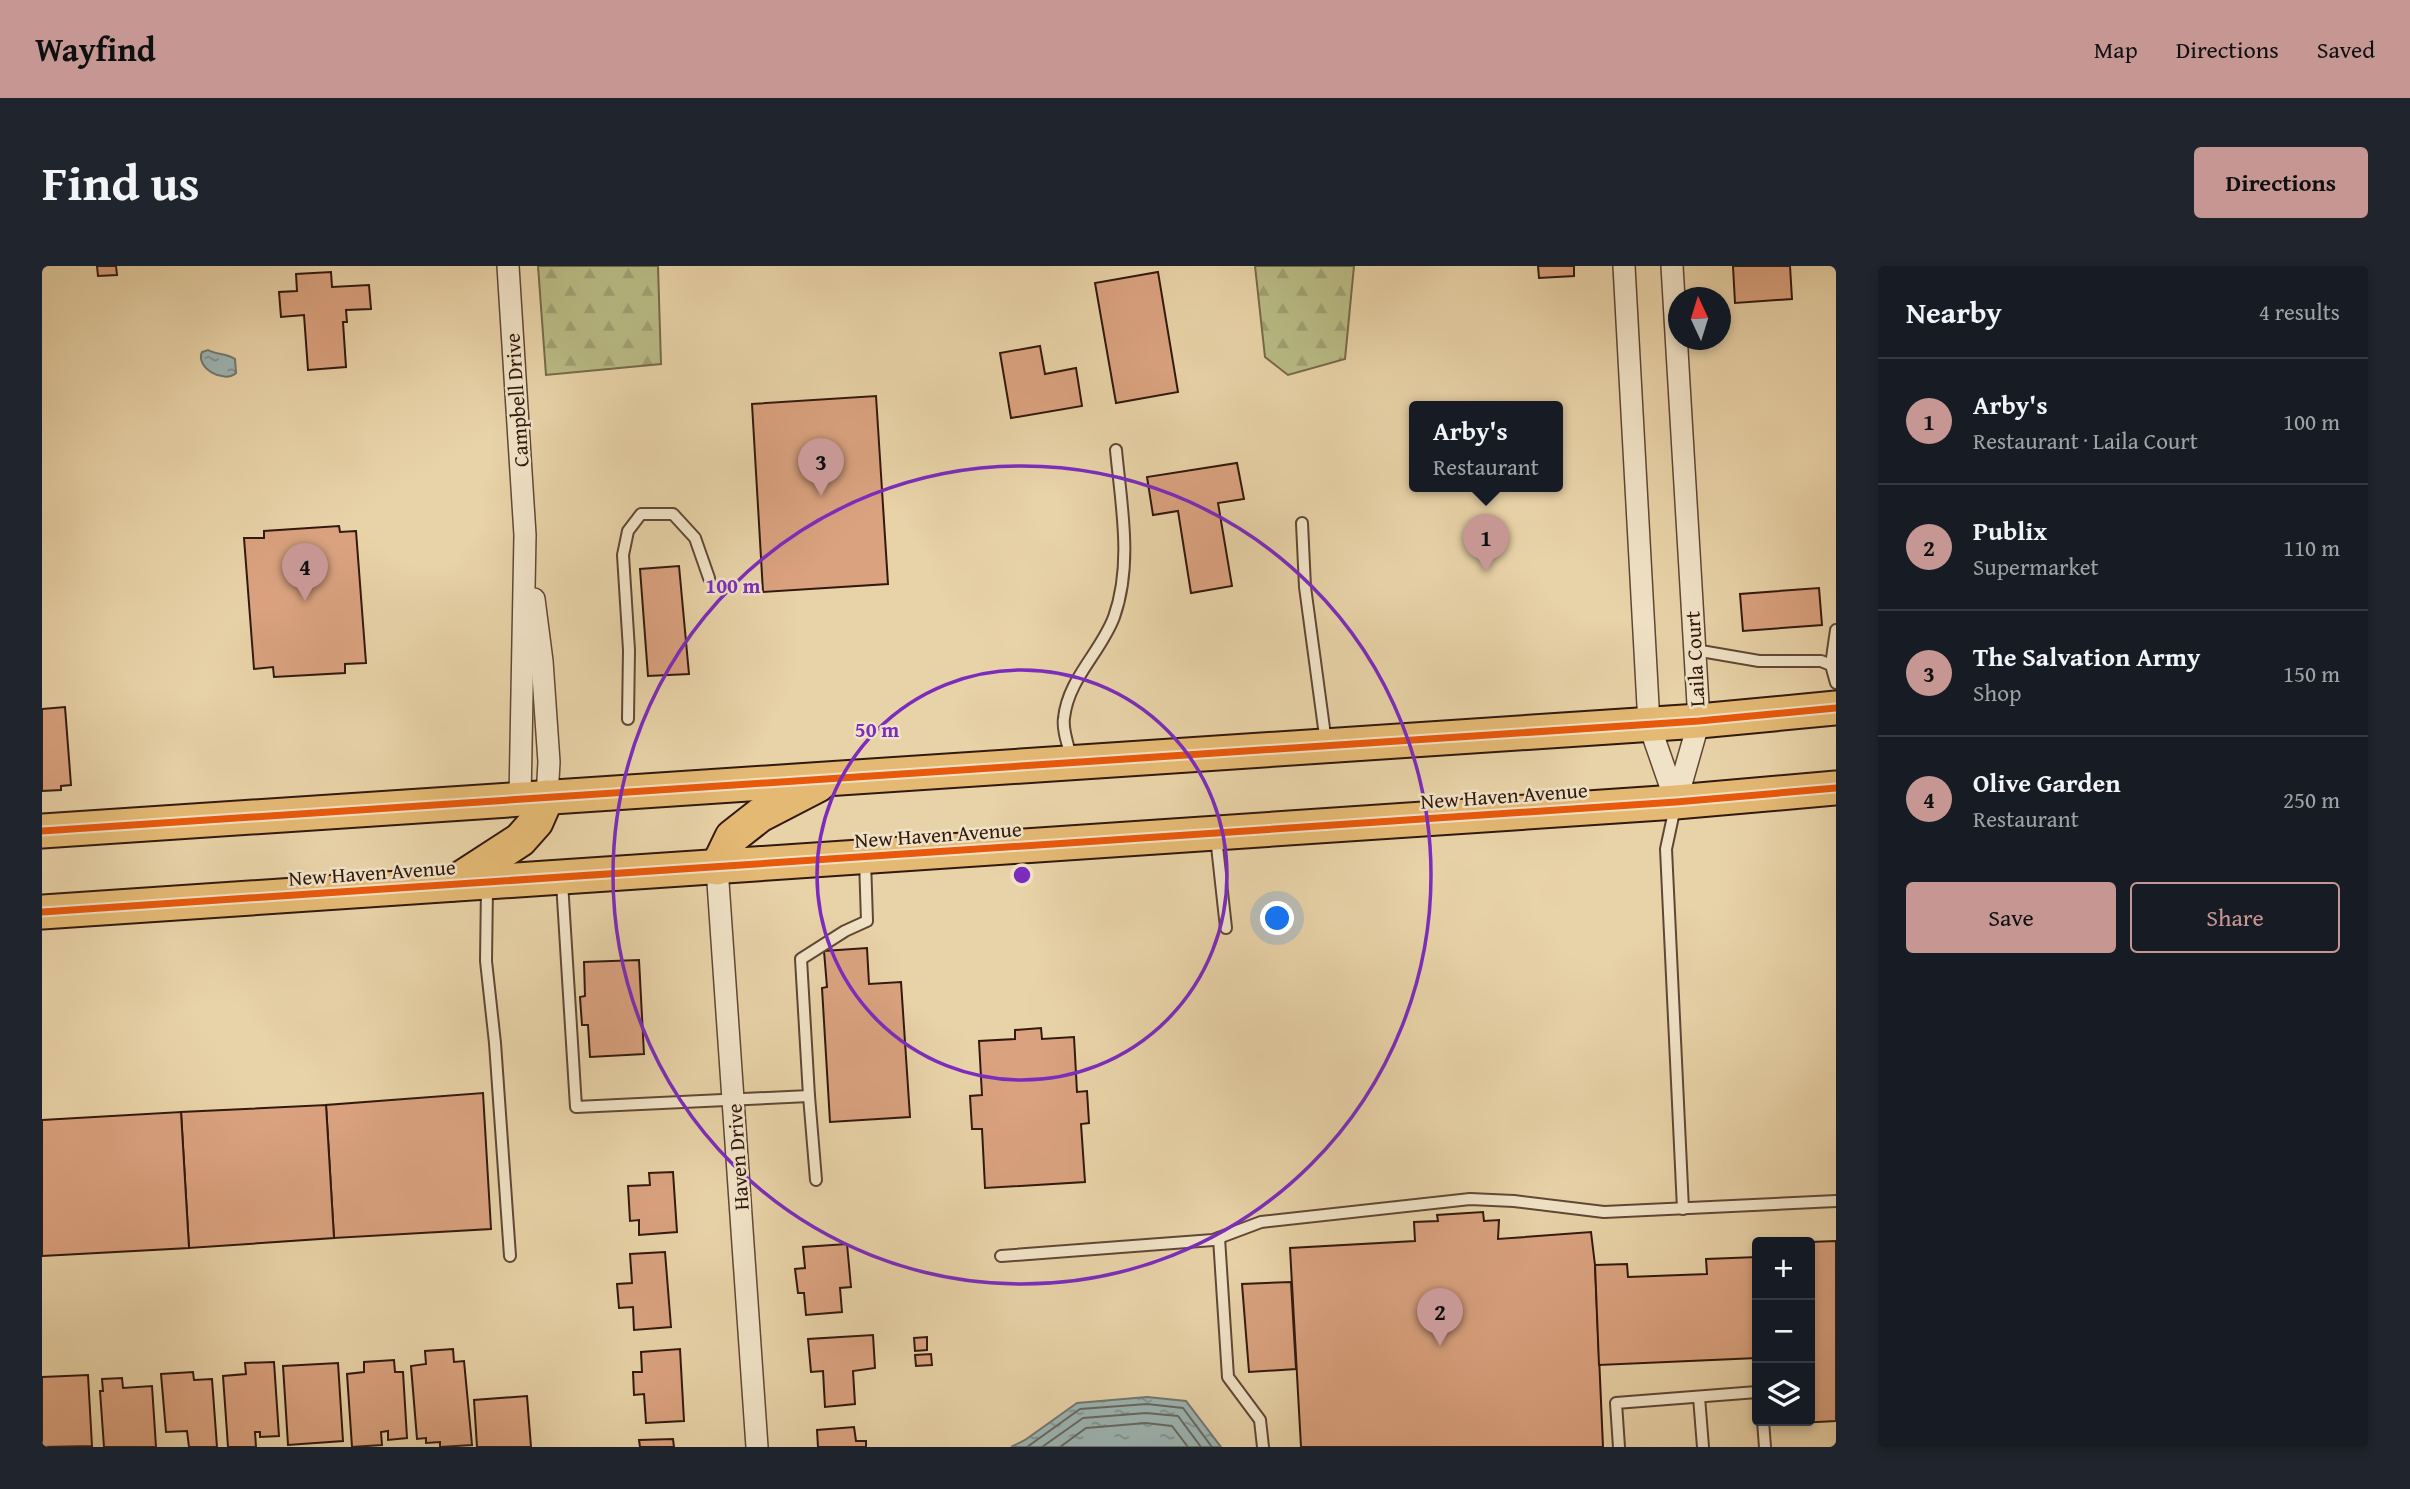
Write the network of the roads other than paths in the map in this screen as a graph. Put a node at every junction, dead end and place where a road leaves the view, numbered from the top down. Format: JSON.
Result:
{"nodes":[{"id":1,"x":508,"y":266,"type":"edge"},
{"id":2,"x":1624,"y":266,"type":"edge"},
{"id":3,"x":1672,"y":266,"type":"edge"},
{"id":4,"x":1116,"y":450,"type":"dead end"},
{"id":5,"x":1302,"y":523,"type":"dead end"},
{"id":6,"x":525,"y":535,"type":"junction"},
{"id":7,"x":709,"y":578,"type":"dead end"},
{"id":8,"x":1836,"y":630,"type":"edge"},
{"id":9,"x":1695,"y":650,"type":"junction"},
{"id":10,"x":1830,"y":665,"type":"junction"},
{"id":11,"x":1836,"y":683,"type":"edge"},
{"id":12,"x":1836,"y":708,"type":"edge"},
{"id":13,"x":628,"y":719,"type":"dead end"},
{"id":14,"x":1699,"y":721,"type":"junction"},
{"id":15,"x":1649,"y":724,"type":"junction"},
{"id":16,"x":1326,"y":746,"type":"junction"},
{"id":17,"x":1073,"y":763,"type":"junction"},
{"id":18,"x":830,"y":779,"type":"junction"},
{"id":19,"x":1836,"y":788,"type":"edge"},
{"id":20,"x":534,"y":798,"type":"junction"},
{"id":21,"x":1676,"y":802,"type":"junction"},
{"id":22,"x":42,"y":831,"type":"edge"},
{"id":23,"x":1216,"y":834,"type":"junction"},
{"id":24,"x":865,"y":857,"type":"junction"},
{"id":25,"x":717,"y":868,"type":"junction"},
{"id":26,"x":562,"y":878,"type":"junction"},
{"id":27,"x":487,"y":883,"type":"junction"},
{"id":28,"x":450,"y":885,"type":"junction"},
{"id":29,"x":42,"y":912,"type":"edge"},
{"id":30,"x":1226,"y":928,"type":"dead end"},
{"id":31,"x":809,"y":1096,"type":"junction"},
{"id":32,"x":734,"y":1098,"type":"junction"},
{"id":33,"x":816,"y":1180,"type":"dead end"},
{"id":34,"x":1836,"y":1201,"type":"edge"},
{"id":35,"x":1684,"y":1209,"type":"junction"},
{"id":36,"x":1219,"y":1238,"type":"junction"},
{"id":37,"x":510,"y":1256,"type":"dead end"},
{"id":38,"x":1000,"y":1256,"type":"dead end"},
{"id":39,"x":1752,"y":1392,"type":"edge"},
{"id":40,"x":1699,"y":1397,"type":"junction"},
{"id":41,"x":1763,"y":1426,"type":"edge"},
{"id":42,"x":757,"y":1447,"type":"edge"},
{"id":43,"x":1263,"y":1447,"type":"edge"},
{"id":44,"x":1619,"y":1447,"type":"edge"},
{"id":45,"x":1703,"y":1447,"type":"edge"},
{"id":46,"x":1765,"y":1447,"type":"edge"}],
"edges":[{"from":1,"to":6,"type":"street","name":"Campbell Drive"},
{"from":2,"to":15,"type":"street"},
{"from":3,"to":9,"type":"street","name":"Laila Court"},
{"from":4,"to":17,"type":"lane"},
{"from":5,"to":16,"type":"lane"},
{"from":6,"to":20,"type":"street","name":"Campbell Drive"},
{"from":6,"to":20,"type":"street","name":"Campbell Drive"},
{"from":7,"to":13,"type":"lane"},
{"from":8,"to":10,"type":"lane"},
{"from":9,"to":10,"type":"lane"},
{"from":9,"to":14,"type":"street","name":"Laila Court"},
{"from":10,"to":11,"type":"lane"},
{"from":12,"to":14,"type":"main road"},
{"from":14,"to":15,"type":"main road"},
{"from":14,"to":21,"type":"street","name":"Laila Court"},
{"from":15,"to":16,"type":"main road"},
{"from":15,"to":21,"type":"street"},
{"from":16,"to":17,"type":"main road"},
{"from":17,"to":18,"type":"main road"},
{"from":18,"to":20,"type":"main road"},
{"from":18,"to":25,"type":"main road"},
{"from":19,"to":21,"type":"main road","name":"New Haven Avenue"},
{"from":20,"to":22,"type":"main road"},
{"from":20,"to":28,"type":"main road"},
{"from":21,"to":23,"type":"main road","name":"New Haven Avenue"},
{"from":21,"to":35,"type":"lane"},
{"from":23,"to":24,"type":"main road","name":"New Haven Avenue"},
{"from":23,"to":30,"type":"lane"},
{"from":24,"to":25,"type":"main road","name":"New Haven Avenue"},
{"from":24,"to":31,"type":"lane"},
{"from":25,"to":26,"type":"main road","name":"New Haven Avenue"},
{"from":25,"to":32,"type":"street","name":"Haven Drive"},
{"from":26,"to":27,"type":"main road","name":"New Haven Avenue"},
{"from":26,"to":32,"type":"lane"},
{"from":27,"to":28,"type":"main road","name":"New Haven Avenue"},
{"from":27,"to":37,"type":"lane"},
{"from":28,"to":29,"type":"main road","name":"New Haven Avenue"},
{"from":31,"to":32,"type":"lane"},
{"from":31,"to":33,"type":"lane"},
{"from":32,"to":42,"type":"street","name":"Haven Drive"},
{"from":34,"to":35,"type":"lane"},
{"from":35,"to":36,"type":"lane"},
{"from":36,"to":38,"type":"lane"},
{"from":36,"to":43,"type":"lane"},
{"from":39,"to":40,"type":"lane"},
{"from":40,"to":44,"type":"lane"},
{"from":40,"to":45,"type":"lane"},
{"from":41,"to":46,"type":"lane"}]}
